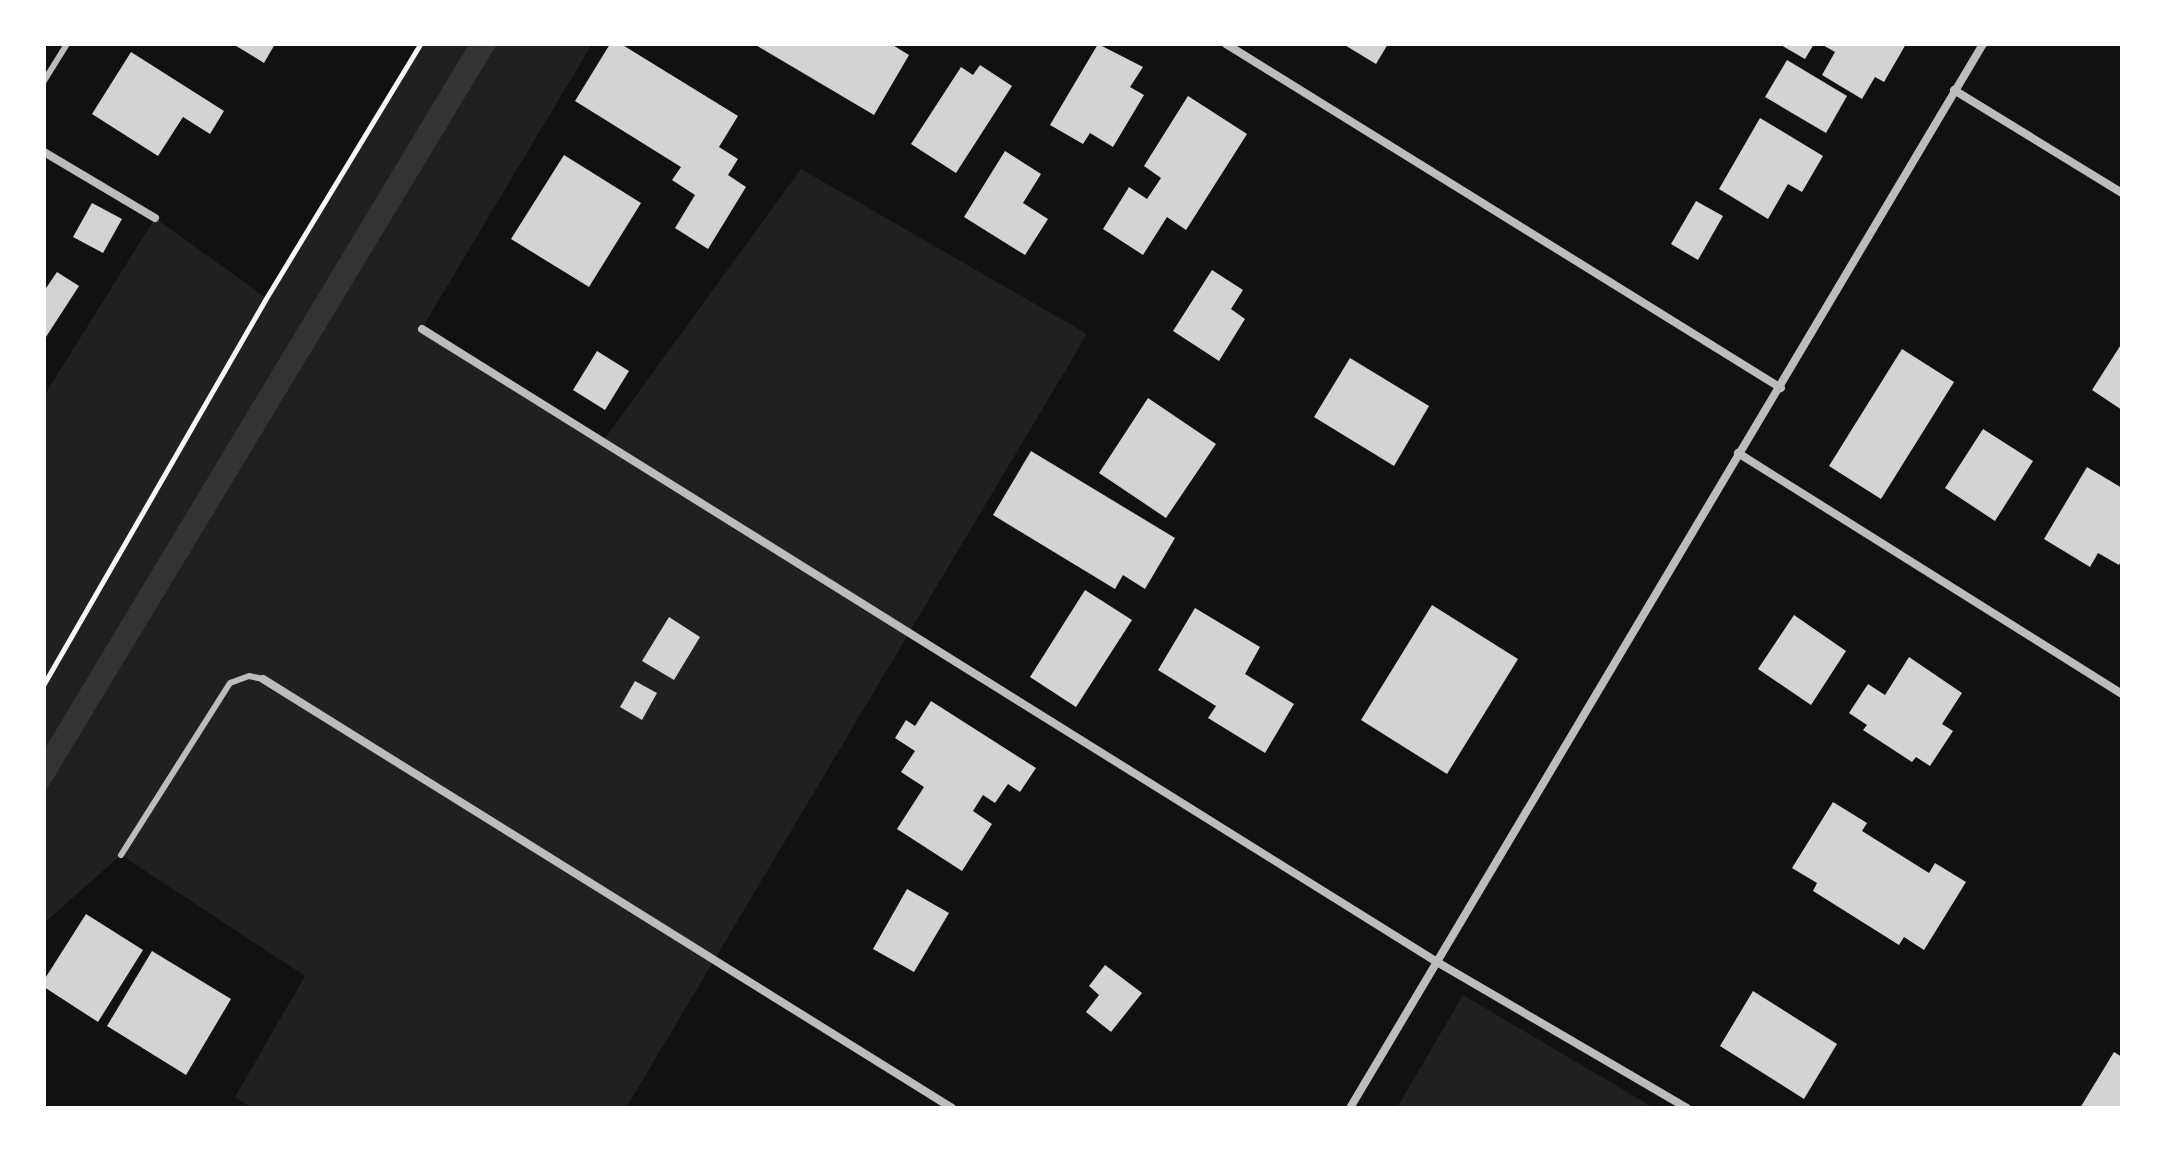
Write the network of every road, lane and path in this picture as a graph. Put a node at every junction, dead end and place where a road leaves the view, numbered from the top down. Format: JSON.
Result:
{"nodes":[{"id":1,"x":67,"y":44,"type":"edge"},
{"id":2,"x":421,"y":44,"type":"edge"},
{"id":3,"x":1226,"y":44,"type":"edge"},
{"id":4,"x":1983,"y":44,"type":"edge"},
{"id":5,"x":44,"y":81,"type":"edge"},
{"id":6,"x":1954,"y":90,"type":"junction"},
{"id":7,"x":44,"y":152,"type":"edge"},
{"id":8,"x":2122,"y":193,"type":"edge"},
{"id":9,"x":155,"y":218,"type":"dead end"},
{"id":10,"x":422,"y":329,"type":"dead end"},
{"id":11,"x":1781,"y":388,"type":"junction"},
{"id":12,"x":1738,"y":453,"type":"junction"},
{"id":13,"x":263,"y":679,"type":"joint"},
{"id":14,"x":44,"y":685,"type":"edge"},
{"id":15,"x":2122,"y":694,"type":"edge"},
{"id":16,"x":121,"y":855,"type":"dead end"},
{"id":17,"x":1437,"y":962,"type":"junction"},
{"id":18,"x":952,"y":1108,"type":"edge"},
{"id":19,"x":1350,"y":1108,"type":"edge"},
{"id":20,"x":1687,"y":1108,"type":"edge"}],
"edges":[{"from":1,"to":5,"type":"lane"},
{"from":2,"to":14,"type":"path"},
{"from":3,"to":11,"type":"street"},
{"from":4,"to":6,"type":"street"},
{"from":6,"to":8,"type":"street"},
{"from":6,"to":11,"type":"street"},
{"from":7,"to":9,"type":"street"},
{"from":10,"to":17,"type":"street"},
{"from":11,"to":12,"type":"street"},
{"from":12,"to":15,"type":"street"},
{"from":12,"to":17,"type":"street"},
{"from":13,"to":16,"type":"lane"},
{"from":13,"to":18,"type":"street"},
{"from":17,"to":19,"type":"street"},
{"from":17,"to":20,"type":"street"}]}
